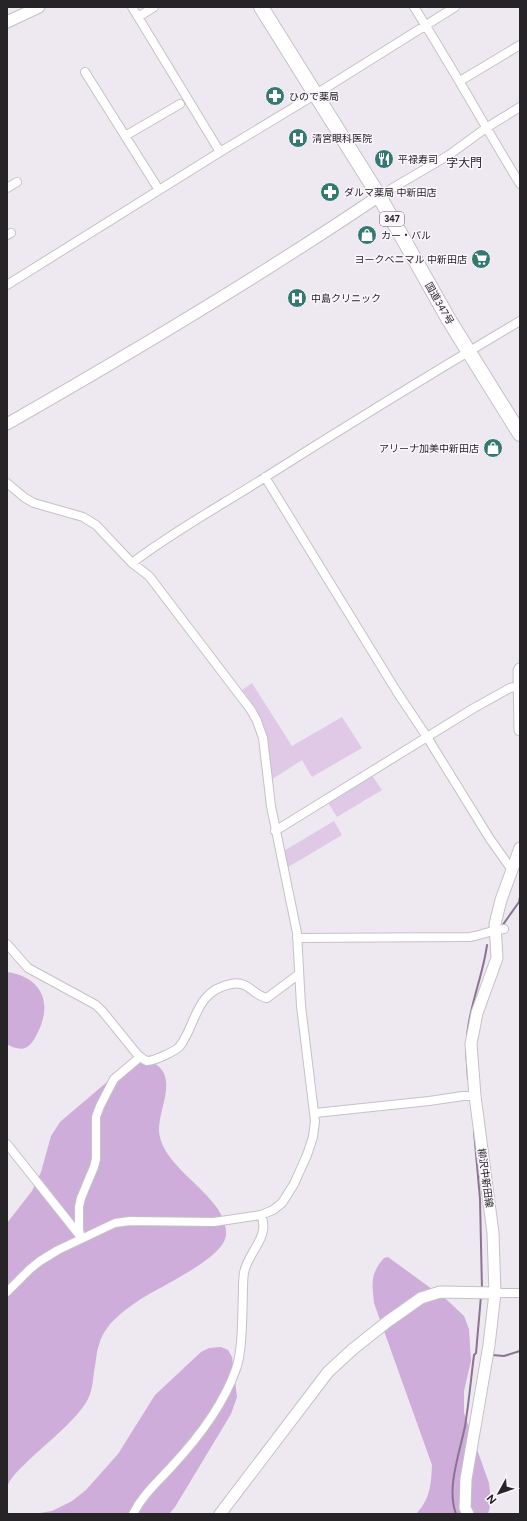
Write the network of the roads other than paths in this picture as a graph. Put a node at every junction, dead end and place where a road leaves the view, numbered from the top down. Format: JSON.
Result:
{"nodes":[{"id":1,"x":39,"y":7,"type":"edge"},
{"id":2,"x":132,"y":7,"type":"edge"},
{"id":3,"x":154,"y":7,"type":"edge"},
{"id":4,"x":261,"y":7,"type":"edge"},
{"id":5,"x":414,"y":7,"type":"edge"},
{"id":6,"x":455,"y":7,"type":"edge"},
{"id":7,"x":138,"y":17,"type":"junction"},
{"id":8,"x":8,"y":21,"type":"edge"},
{"id":9,"x":426,"y":25,"type":"junction"},
{"id":10,"x":520,"y":45,"type":"edge"},
{"id":11,"x":85,"y":72,"type":"dead end"},
{"id":12,"x":460,"y":81,"type":"junction"},
{"id":13,"x":316,"y":94,"type":"junction"},
{"id":14,"x":180,"y":104,"type":"dead end"},
{"id":15,"x":520,"y":108,"type":"edge"},
{"id":16,"x":486,"y":128,"type":"junction"},
{"id":17,"x":125,"y":136,"type":"junction"},
{"id":18,"x":220,"y":152,"type":"junction"},
{"id":19,"x":17,"y":182,"type":"dead end"},
{"id":20,"x":520,"y":184,"type":"edge"},
{"id":21,"x":7,"y":188,"type":"edge"},
{"id":22,"x":159,"y":190,"type":"junction"},
{"id":23,"x":379,"y":196,"type":"junction"},
{"id":24,"x":7,"y":285,"type":"edge"},
{"id":25,"x":520,"y":321,"type":"edge"},
{"id":26,"x":468,"y":351,"type":"junction"},
{"id":27,"x":7,"y":424,"type":"edge"},
{"id":28,"x":520,"y":434,"type":"edge"},
{"id":29,"x":265,"y":477,"type":"junction"},
{"id":30,"x":7,"y":483,"type":"edge"},
{"id":31,"x":132,"y":563,"type":"junction"},
{"id":32,"x":520,"y":669,"type":"edge"},
{"id":33,"x":519,"y":686,"type":"edge"},
{"id":34,"x":520,"y":730,"type":"edge"},
{"id":35,"x":427,"y":736,"type":"junction"},
{"id":36,"x":275,"y":832,"type":"junction"},
{"id":37,"x":520,"y":848,"type":"edge"},
{"id":38,"x":512,"y":870,"type":"junction"},
{"id":39,"x":500,"y":929,"type":"junction"},
{"id":40,"x":297,"y":938,"type":"junction"},
{"id":41,"x":7,"y":944,"type":"edge"},
{"id":42,"x":299,"y":974,"type":"junction"},
{"id":43,"x":140,"y":1057,"type":"junction"},
{"id":44,"x":474,"y":1096,"type":"junction"},
{"id":45,"x":315,"y":1113,"type":"junction"},
{"id":46,"x":7,"y":1144,"type":"edge"},
{"id":47,"x":261,"y":1215,"type":"junction"},
{"id":48,"x":81,"y":1238,"type":"junction"},
{"id":49,"x":7,"y":1292,"type":"edge"},
{"id":50,"x":491,"y":1293,"type":"junction"},
{"id":51,"x":520,"y":1293,"type":"edge"},
{"id":52,"x":134,"y":1514,"type":"edge"},
{"id":53,"x":220,"y":1514,"type":"edge"},
{"id":54,"x":468,"y":1514,"type":"edge"}],
"edges":[{"from":1,"to":8,"type":"street"},
{"from":2,"to":7,"type":"street"},
{"from":3,"to":7,"type":"street"},
{"from":4,"to":13,"type":"highway","name":"国道347号","number":"347"},
{"from":5,"to":9,"type":"street"},
{"from":6,"to":9,"type":"street"},
{"from":7,"to":18,"type":"street"},
{"from":9,"to":12,"type":"street"},
{"from":9,"to":13,"type":"street"},
{"from":10,"to":12,"type":"street"},
{"from":11,"to":17,"type":"street"},
{"from":12,"to":16,"type":"street"},
{"from":13,"to":18,"type":"street"},
{"from":13,"to":23,"type":"highway","name":"国道347号","number":"347"},
{"from":14,"to":17,"type":"street"},
{"from":15,"to":16,"type":"street"},
{"from":16,"to":20,"type":"street"},
{"from":16,"to":23,"type":"street"},
{"from":17,"to":22,"type":"street"},
{"from":18,"to":22,"type":"street"},
{"from":19,"to":21,"type":"street"},
{"from":22,"to":24,"type":"street"},
{"from":23,"to":26,"type":"highway","name":"国道347号","number":"347"},
{"from":23,"to":27,"type":"street"},
{"from":25,"to":26,"type":"street"},
{"from":26,"to":28,"type":"highway","name":"国道347号","number":"347"},
{"from":26,"to":29,"type":"street"},
{"from":29,"to":31,"type":"street"},
{"from":29,"to":35,"type":"street"},
{"from":30,"to":31,"type":"street"},
{"from":31,"to":36,"type":"street"},
{"from":32,"to":33,"type":"street"},
{"from":33,"to":34,"type":"street"},
{"from":33,"to":35,"type":"street"},
{"from":35,"to":36,"type":"street"},
{"from":35,"to":38,"type":"street"},
{"from":36,"to":40,"type":"street"},
{"from":37,"to":38,"type":"street","name":"柳沢中新田線"},
{"from":38,"to":39,"type":"street","name":"柳沢中新田線"},
{"from":39,"to":40,"type":"street"},
{"from":39,"to":44,"type":"street","name":"柳沢中新田線"},
{"from":40,"to":42,"type":"street"},
{"from":41,"to":43,"type":"street"},
{"from":42,"to":43,"type":"street"},
{"from":42,"to":45,"type":"street"},
{"from":43,"to":48,"type":"street"},
{"from":44,"to":45,"type":"street"},
{"from":44,"to":50,"type":"street","name":"柳沢中新田線"},
{"from":45,"to":47,"type":"street"},
{"from":46,"to":48,"type":"street"},
{"from":47,"to":48,"type":"street"},
{"from":47,"to":52,"type":"street"},
{"from":48,"to":49,"type":"street"},
{"from":50,"to":51,"type":"street"},
{"from":50,"to":53,"type":"street"},
{"from":50,"to":54,"type":"street","name":"柳沢中新田線"}]}
